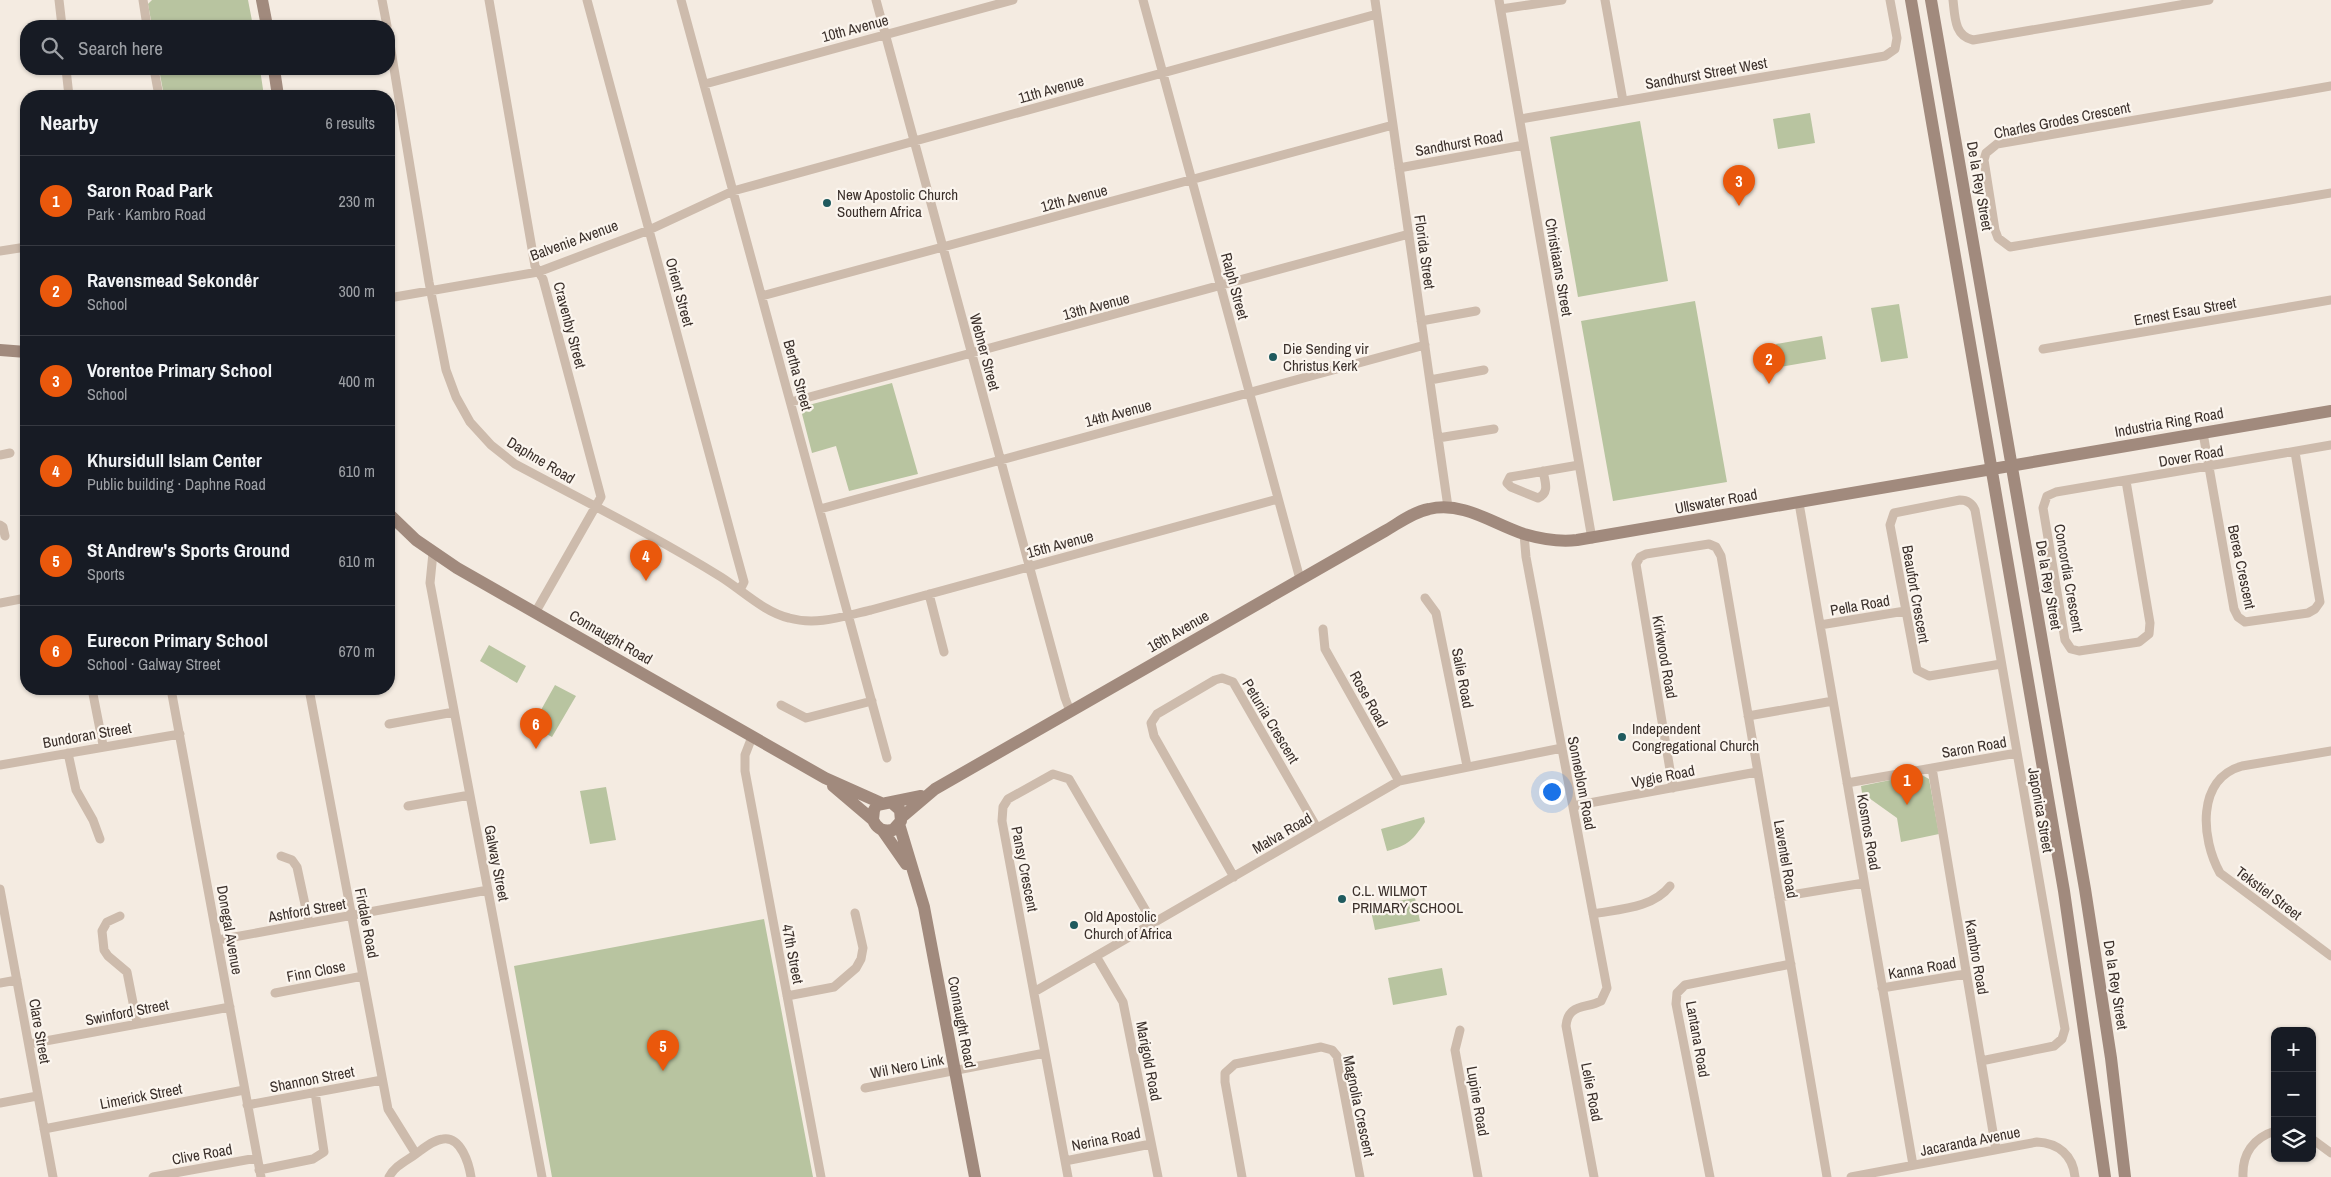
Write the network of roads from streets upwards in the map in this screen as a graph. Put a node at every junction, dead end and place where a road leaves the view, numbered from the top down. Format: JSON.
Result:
{"nodes":[{"id":1,"x":59,"y":0,"type":"edge"},
{"id":2,"x":143,"y":0,"type":"edge"},
{"id":3,"x":262,"y":0,"type":"edge"},
{"id":4,"x":382,"y":0,"type":"edge"},
{"id":5,"x":489,"y":0,"type":"edge"},
{"id":6,"x":586,"y":0,"type":"edge"},
{"id":7,"x":681,"y":0,"type":"edge"},
{"id":8,"x":876,"y":0,"type":"edge"},
{"id":9,"x":1013,"y":0,"type":"edge"},
{"id":10,"x":1143,"y":0,"type":"edge"},
{"id":11,"x":1375,"y":0,"type":"edge"},
{"id":12,"x":1562,"y":0,"type":"edge"},
{"id":13,"x":1605,"y":0,"type":"edge"},
{"id":14,"x":1890,"y":0,"type":"edge"},
{"id":15,"x":1911,"y":0,"type":"edge"},
{"id":16,"x":1931,"y":0,"type":"edge"},
{"id":17,"x":1952,"y":0,"type":"edge"},
{"id":18,"x":2209,"y":0,"type":"edge"},
{"id":19,"x":1500,"y":5,"type":"edge"},
{"id":20,"x":1377,"y":14,"type":"junction"},
{"id":21,"x":61,"y":20,"type":"edge"},
{"id":22,"x":146,"y":20,"type":"edge"},
{"id":23,"x":266,"y":20,"type":"edge"},
{"id":24,"x":386,"y":20,"type":"edge"},
{"id":25,"x":885,"y":34,"type":"junction"},
{"id":26,"x":1162,"y":72,"type":"junction"},
{"id":27,"x":67,"y":75,"type":"edge"},
{"id":28,"x":155,"y":75,"type":"edge"},
{"id":29,"x":275,"y":75,"type":"edge"},
{"id":30,"x":395,"y":75,"type":"edge"},
{"id":31,"x":705,"y":84,"type":"junction"},
{"id":32,"x":2331,"y":86,"type":"edge"},
{"id":33,"x":68,"y":90,"type":"edge"},
{"id":34,"x":158,"y":90,"type":"edge"},
{"id":35,"x":277,"y":90,"type":"edge"},
{"id":36,"x":1623,"y":101,"type":"junction"},
{"id":37,"x":1520,"y":119,"type":"junction"},
{"id":38,"x":1393,"y":125,"type":"junction"},
{"id":39,"x":914,"y":141,"type":"junction"},
{"id":40,"x":1524,"y":145,"type":"junction"},
{"id":41,"x":1399,"y":168,"type":"junction"},
{"id":42,"x":1192,"y":180,"type":"junction"},
{"id":43,"x":733,"y":191,"type":"junction"},
{"id":44,"x":2331,"y":193,"type":"edge"},
{"id":45,"x":649,"y":230,"type":"junction"},
{"id":46,"x":1409,"y":234,"type":"junction"},
{"id":47,"x":943,"y":247,"type":"junction"},
{"id":48,"x":20,"y":248,"type":"edge"},
{"id":49,"x":0,"y":251,"type":"edge"},
{"id":50,"x":538,"y":272,"type":"junction"},
{"id":51,"x":1221,"y":286,"type":"junction"},
{"id":52,"x":430,"y":291,"type":"junction"},
{"id":53,"x":762,"y":296,"type":"junction"},
{"id":54,"x":395,"y":297,"type":"edge"},
{"id":55,"x":2331,"y":300,"type":"edge"},
{"id":56,"x":1476,"y":311,"type":"dead end"},
{"id":57,"x":1421,"y":321,"type":"junction"},
{"id":58,"x":1425,"y":345,"type":"junction"},
{"id":59,"x":2043,"y":349,"type":"dead end"},
{"id":60,"x":3,"y":352,"type":"edge"},
{"id":61,"x":20,"y":352,"type":"edge"},
{"id":62,"x":971,"y":353,"type":"junction"},
{"id":63,"x":1484,"y":370,"type":"dead end"},
{"id":64,"x":1430,"y":380,"type":"junction"},
{"id":65,"x":1249,"y":392,"type":"junction"},
{"id":66,"x":791,"y":402,"type":"junction"},
{"id":67,"x":2331,"y":411,"type":"edge"},
{"id":68,"x":1494,"y":429,"type":"dead end"},
{"id":69,"x":2203,"y":433,"type":"junction"},
{"id":70,"x":1438,"y":438,"type":"junction"},
{"id":71,"x":2331,"y":446,"type":"edge"},
{"id":72,"x":2295,"y":452,"type":"junction"},
{"id":73,"x":10,"y":453,"type":"dead end"},
{"id":74,"x":0,"y":455,"type":"edge"},
{"id":75,"x":1000,"y":459,"type":"junction"},
{"id":76,"x":1579,"y":465,"type":"junction"},
{"id":77,"x":2012,"y":466,"type":"junction"},
{"id":78,"x":2209,"y":466,"type":"junction"},
{"id":79,"x":1992,"y":469,"type":"junction"},
{"id":80,"x":1543,"y":471,"type":"dead end"},
{"id":81,"x":2126,"y":481,"type":"junction"},
{"id":82,"x":2056,"y":492,"type":"joint"},
{"id":83,"x":1278,"y":499,"type":"junction"},
{"id":84,"x":1970,"y":502,"type":"joint"},
{"id":85,"x":1799,"y":503,"type":"junction"},
{"id":86,"x":1448,"y":507,"type":"junction"},
{"id":87,"x":596,"y":508,"type":"junction"},
{"id":88,"x":820,"y":508,"type":"junction"},
{"id":89,"x":395,"y":519,"type":"edge"},
{"id":90,"x":0,"y":525,"type":"edge"},
{"id":91,"x":1524,"y":534,"type":"junction"},
{"id":92,"x":5,"y":536,"type":"dead end"},
{"id":93,"x":1592,"y":538,"type":"junction"},
{"id":94,"x":433,"y":553,"type":"junction"},
{"id":95,"x":1638,"y":560,"type":"joint"},
{"id":96,"x":1029,"y":566,"type":"junction"},
{"id":97,"x":1300,"y":579,"type":"junction"},
{"id":98,"x":740,"y":590,"type":"junction"},
{"id":99,"x":929,"y":594,"type":"junction"},
{"id":100,"x":1425,"y":598,"type":"dead end"},
{"id":101,"x":20,"y":599,"type":"edge"},
{"id":102,"x":0,"y":603,"type":"edge"},
{"id":103,"x":1905,"y":611,"type":"junction"},
{"id":104,"x":535,"y":612,"type":"junction"},
{"id":105,"x":849,"y":615,"type":"junction"},
{"id":106,"x":1820,"y":626,"type":"junction"},
{"id":107,"x":1323,"y":629,"type":"dead end"},
{"id":108,"x":944,"y":652,"type":"dead end"},
{"id":109,"x":2002,"y":664,"type":"junction"},
{"id":110,"x":93,"y":695,"type":"edge"},
{"id":111,"x":172,"y":695,"type":"edge"},
{"id":112,"x":310,"y":695,"type":"edge"},
{"id":113,"x":1833,"y":701,"type":"junction"},
{"id":114,"x":872,"y":702,"type":"junction"},
{"id":115,"x":781,"y":704,"type":"dead end"},
{"id":116,"x":1070,"y":711,"type":"junction"},
{"id":117,"x":454,"y":712,"type":"junction"},
{"id":118,"x":1748,"y":716,"type":"junction"},
{"id":119,"x":389,"y":724,"type":"dead end"},
{"id":120,"x":180,"y":734,"type":"junction"},
{"id":121,"x":752,"y":737,"type":"junction"},
{"id":122,"x":103,"y":746,"type":"junction"},
{"id":123,"x":1562,"y":748,"type":"junction"},
{"id":124,"x":2331,"y":751,"type":"edge"},
{"id":125,"x":68,"y":752,"type":"junction"},
{"id":126,"x":2017,"y":753,"type":"junction"},
{"id":127,"x":887,"y":758,"type":"dead end"},
{"id":128,"x":0,"y":765,"type":"edge"},
{"id":129,"x":1467,"y":766,"type":"junction"},
{"id":130,"x":1932,"y":768,"type":"junction"},
{"id":131,"x":1757,"y":772,"type":"junction"},
{"id":132,"x":825,"y":778,"type":"junction"},
{"id":133,"x":1399,"y":780,"type":"junction"},
{"id":134,"x":1847,"y":782,"type":"junction"},
{"id":135,"x":1673,"y":788,"type":"junction"},
{"id":136,"x":928,"y":794,"type":"junction"},
{"id":137,"x":470,"y":795,"type":"junction"},
{"id":138,"x":886,"y":803,"type":"junction"},
{"id":139,"x":408,"y":806,"type":"dead end"},
{"id":140,"x":1573,"y":806,"type":"junction"},
{"id":141,"x":873,"y":820,"type":"junction"},
{"id":142,"x":900,"y":821,"type":"junction"},
{"id":143,"x":1317,"y":828,"type":"junction"},
{"id":144,"x":883,"y":831,"type":"junction"},
{"id":145,"x":100,"y":839,"type":"dead end"},
{"id":146,"x":281,"y":856,"type":"dead end"},
{"id":147,"x":914,"y":874,"type":"junction"},
{"id":148,"x":1234,"y":876,"type":"junction"},
{"id":149,"x":1864,"y":883,"type":"junction"},
{"id":150,"x":1670,"y":886,"type":"dead end"},
{"id":151,"x":0,"y":889,"type":"edge"},
{"id":152,"x":488,"y":890,"type":"junction"},
{"id":153,"x":1779,"y":897,"type":"junction"},
{"id":154,"x":2,"y":906,"type":"edge"},
{"id":155,"x":855,"y":913,"type":"dead end"},
{"id":156,"x":1593,"y":914,"type":"junction"},
{"id":157,"x":120,"y":916,"type":"dead end"},
{"id":158,"x":351,"y":916,"type":"junction"},
{"id":159,"x":309,"y":923,"type":"junction"},
{"id":160,"x":1153,"y":923,"type":"junction"},
{"id":161,"x":218,"y":940,"type":"junction"},
{"id":162,"x":1096,"y":956,"type":"junction"},
{"id":163,"x":2331,"y":956,"type":"edge"},
{"id":164,"x":1791,"y":964,"type":"junction"},
{"id":165,"x":1966,"y":974,"type":"junction"},
{"id":166,"x":363,"y":976,"type":"junction"},
{"id":167,"x":17,"y":980,"type":"junction"},
{"id":168,"x":0,"y":983,"type":"edge"},
{"id":169,"x":1882,"y":988,"type":"junction"},
{"id":170,"x":1034,"y":992,"type":"junction"},
{"id":171,"x":275,"y":993,"type":"dead end"},
{"id":172,"x":787,"y":996,"type":"junction"},
{"id":173,"x":230,"y":1007,"type":"junction"},
{"id":174,"x":1570,"y":1013,"type":"joint"},
{"id":175,"x":137,"y":1023,"type":"junction"},
{"id":176,"x":1460,"y":1030,"type":"dead end"},
{"id":177,"x":29,"y":1044,"type":"junction"},
{"id":178,"x":1045,"y":1053,"type":"junction"},
{"id":179,"x":1981,"y":1061,"type":"junction"},
{"id":180,"x":955,"y":1071,"type":"junction"},
{"id":181,"x":382,"y":1080,"type":"junction"},
{"id":182,"x":865,"y":1088,"type":"dead end"},
{"id":183,"x":244,"y":1090,"type":"junction"},
{"id":184,"x":315,"y":1092,"type":"junction"},
{"id":185,"x":37,"y":1096,"type":"junction"},
{"id":186,"x":0,"y":1103,"type":"edge"},
{"id":187,"x":247,"y":1105,"type":"junction"},
{"id":188,"x":44,"y":1129,"type":"junction"},
{"id":189,"x":2271,"y":1133,"type":"edge"},
{"id":190,"x":2316,"y":1142,"type":"edge"},
{"id":191,"x":1151,"y":1144,"type":"junction"},
{"id":192,"x":1996,"y":1150,"type":"junction"},
{"id":193,"x":2331,"y":1153,"type":"edge"},
{"id":194,"x":416,"y":1154,"type":"junction"},
{"id":195,"x":257,"y":1158,"type":"junction"},
{"id":196,"x":1065,"y":1161,"type":"junction"},
{"id":197,"x":1913,"y":1165,"type":"junction"},
{"id":198,"x":185,"y":1174,"type":"edge"},
{"id":199,"x":260,"y":1174,"type":"edge"},
{"id":200,"x":53,"y":1177,"type":"edge"},
{"id":201,"x":153,"y":1177,"type":"edge"},
{"id":202,"x":390,"y":1177,"type":"edge"},
{"id":203,"x":471,"y":1177,"type":"edge"},
{"id":204,"x":542,"y":1177,"type":"edge"},
{"id":205,"x":821,"y":1177,"type":"edge"},
{"id":206,"x":974,"y":1177,"type":"edge"},
{"id":207,"x":1068,"y":1177,"type":"edge"},
{"id":208,"x":1158,"y":1177,"type":"edge"},
{"id":209,"x":1242,"y":1177,"type":"edge"},
{"id":210,"x":1360,"y":1177,"type":"edge"},
{"id":211,"x":1478,"y":1177,"type":"edge"},
{"id":212,"x":1594,"y":1177,"type":"edge"},
{"id":213,"x":1710,"y":1177,"type":"edge"},
{"id":214,"x":1827,"y":1177,"type":"edge"},
{"id":215,"x":1851,"y":1177,"type":"edge"},
{"id":216,"x":2075,"y":1177,"type":"edge"},
{"id":217,"x":2105,"y":1177,"type":"edge"},
{"id":218,"x":2125,"y":1177,"type":"edge"},
{"id":219,"x":2243,"y":1177,"type":"edge"}],
"edges":[{"from":1,"to":21,"type":"street"},
{"from":2,"to":22,"type":"street"},
{"from":3,"to":23,"type":"street"},
{"from":4,"to":24,"type":"street"},
{"from":5,"to":50,"type":"street","name":"Cravenby Street"},
{"from":6,"to":45,"type":"street","name":"Orient Street"},
{"from":7,"to":31,"type":"street","name":"Bertha Street"},
{"from":8,"to":25,"type":"street","name":"Webner Street"},
{"from":9,"to":25,"type":"street","name":"10th Avenue"},
{"from":10,"to":26,"type":"street","name":"Ralph Street"},
{"from":11,"to":20,"type":"street","name":"Florida Street"},
{"from":12,"to":19,"type":"street"},
{"from":13,"to":36,"type":"street"},
{"from":14,"to":36,"type":"street","name":"Sandhurst Street West"},
{"from":15,"to":79,"type":"street"},
{"from":16,"to":77,"type":"street","name":"De la Rey Street"},
{"from":17,"to":18,"type":"street"},
{"from":19,"to":37,"type":"street","name":"Christiaans Street"},
{"from":20,"to":26,"type":"street","name":"11th Avenue"},
{"from":20,"to":38,"type":"street","name":"Florida Street"},
{"from":25,"to":31,"type":"street","name":"10th Avenue"},
{"from":25,"to":39,"type":"street","name":"Webner Street"},
{"from":26,"to":39,"type":"street","name":"11th Avenue"},
{"from":26,"to":42,"type":"street","name":"Ralph Street"},
{"from":27,"to":33,"type":"street"},
{"from":28,"to":34,"type":"street"},
{"from":29,"to":35,"type":"street"},
{"from":30,"to":52,"type":"street","name":"Daphne Road"},
{"from":31,"to":43,"type":"street","name":"Bertha Street"},
{"from":32,"to":44,"type":"street","name":"Charles Grodes Crescent"},
{"from":36,"to":37,"type":"street","name":"Sandhurst Street West"},
{"from":37,"to":40,"type":"street","name":"Christiaans Street"},
{"from":38,"to":41,"type":"street","name":"Florida Street"},
{"from":38,"to":42,"type":"street","name":"12th Avenue"},
{"from":39,"to":43,"type":"street","name":"11th Avenue"},
{"from":39,"to":47,"type":"street","name":"Webner Street"},
{"from":40,"to":41,"type":"street","name":"Sandhurst Road"},
{"from":40,"to":76,"type":"street","name":"Christiaans Street"},
{"from":41,"to":46,"type":"street","name":"Florida Street"},
{"from":42,"to":47,"type":"street","name":"12th Avenue"},
{"from":42,"to":51,"type":"street","name":"Ralph Street"},
{"from":43,"to":45,"type":"street","name":"Balvenie Avenue"},
{"from":43,"to":53,"type":"street","name":"Bertha Street"},
{"from":45,"to":50,"type":"street","name":"Balvenie Avenue"},
{"from":45,"to":98,"type":"street","name":"Orient Street"},
{"from":46,"to":51,"type":"street","name":"13th Avenue"},
{"from":46,"to":57,"type":"street","name":"Florida Street"},
{"from":47,"to":53,"type":"street","name":"12th Avenue"},
{"from":47,"to":62,"type":"street","name":"Webner Street"},
{"from":48,"to":49,"type":"street"},
{"from":50,"to":52,"type":"street","name":"Balvenie Avenue"},
{"from":50,"to":87,"type":"street","name":"Cravenby Street"},
{"from":51,"to":62,"type":"street","name":"13th Avenue"},
{"from":51,"to":65,"type":"street","name":"Ralph Street"},
{"from":52,"to":54,"type":"street","name":"Balvenie Avenue"},
{"from":52,"to":87,"type":"street","name":"Daphne Road"},
{"from":53,"to":66,"type":"street","name":"Bertha Street"},
{"from":55,"to":59,"type":"street","name":"Ernest Esau Street"},
{"from":56,"to":57,"type":"street"},
{"from":57,"to":58,"type":"street","name":"Florida Street"},
{"from":58,"to":64,"type":"street","name":"Florida Street"},
{"from":58,"to":65,"type":"street","name":"14th Avenue"},
{"from":60,"to":61,"type":"street"},
{"from":62,"to":66,"type":"street","name":"13th Avenue"},
{"from":62,"to":75,"type":"street","name":"Webner Street"},
{"from":63,"to":64,"type":"street"},
{"from":64,"to":70,"type":"street","name":"Florida Street"},
{"from":65,"to":75,"type":"street","name":"14th Avenue"},
{"from":65,"to":83,"type":"street","name":"Ralph Street"},
{"from":66,"to":88,"type":"street","name":"Bertha Street"},
{"from":67,"to":69,"type":"street","name":"Industria Ring Road"},
{"from":68,"to":70,"type":"street"},
{"from":69,"to":77,"type":"street","name":"Industria Ring Road"},
{"from":69,"to":78,"type":"street","name":"Berea Crescent"},
{"from":70,"to":86,"type":"street","name":"Florida Street"},
{"from":71,"to":72,"type":"street","name":"Dover Road"},
{"from":72,"to":78,"type":"street","name":"Dover Road"},
{"from":72,"to":78,"type":"street","name":"Berea Crescent"},
{"from":73,"to":74,"type":"street"},
{"from":75,"to":88,"type":"street","name":"14th Avenue"},
{"from":75,"to":96,"type":"street","name":"Webner Street"},
{"from":76,"to":80,"type":"street"},
{"from":76,"to":93,"type":"street","name":"Christiaans Street"},
{"from":77,"to":79,"type":"street","name":"Industria Ring Road"},
{"from":77,"to":218,"type":"street","name":"De la Rey Street"},
{"from":78,"to":81,"type":"street","name":"Dover Road"},
{"from":79,"to":85,"type":"street","name":"Ullswater Road"},
{"from":79,"to":217,"type":"street"},
{"from":81,"to":82,"type":"street","name":"Dover Road"},
{"from":81,"to":82,"type":"street","name":"Concordia Crescent"},
{"from":83,"to":96,"type":"street","name":"15th Avenue"},
{"from":83,"to":97,"type":"street","name":"Ralph Street"},
{"from":84,"to":103,"type":"street","name":"Beaufort Crescent"},
{"from":84,"to":109,"type":"street","name":"Japonica Street"},
{"from":85,"to":93,"type":"street","name":"Ullswater Road"},
{"from":85,"to":106,"type":"street","name":"Kosmos Road"},
{"from":86,"to":91,"type":"street","name":"Ullswater Road"},
{"from":86,"to":97,"type":"street","name":"16th Avenue"},
{"from":87,"to":98,"type":"street","name":"Daphne Road"},
{"from":87,"to":104,"type":"street","name":"Cravenby Street"},
{"from":88,"to":105,"type":"street","name":"Bertha Street"},
{"from":89,"to":94,"type":"street","name":"Connaught Road"},
{"from":90,"to":92,"type":"street"},
{"from":91,"to":93,"type":"street","name":"Ullswater Road"},
{"from":91,"to":123,"type":"street","name":"Sonneblom Road"},
{"from":94,"to":104,"type":"street","name":"Connaught Road"},
{"from":94,"to":117,"type":"street","name":"Galway Street"},
{"from":95,"to":118,"type":"street","name":"Laventel Road"},
{"from":95,"to":135,"type":"street","name":"Kirkwood Road"},
{"from":96,"to":99,"type":"street","name":"15th Avenue"},
{"from":96,"to":116,"type":"street","name":"Webner Street"},
{"from":97,"to":116,"type":"street","name":"16th Avenue"},
{"from":98,"to":105,"type":"street","name":"Daphne Road"},
{"from":99,"to":105,"type":"street","name":"15th Avenue"},
{"from":99,"to":108,"type":"street"},
{"from":100,"to":129,"type":"street","name":"Salie Road"},
{"from":101,"to":102,"type":"street"},
{"from":103,"to":106,"type":"street","name":"Pella Road"},
{"from":103,"to":109,"type":"street","name":"Beaufort Crescent"},
{"from":104,"to":121,"type":"street","name":"Connaught Road"},
{"from":105,"to":114,"type":"street","name":"Bertha Street"},
{"from":106,"to":113,"type":"street","name":"Kosmos Road"},
{"from":107,"to":133,"type":"street","name":"Rose Road"},
{"from":109,"to":126,"type":"street","name":"Japonica Street"},
{"from":110,"to":122,"type":"street"},
{"from":111,"to":120,"type":"street","name":"Donegal Avenue"},
{"from":112,"to":158,"type":"street","name":"Firdale Road"},
{"from":113,"to":118,"type":"street"},
{"from":113,"to":134,"type":"street","name":"Kosmos Road"},
{"from":114,"to":115,"type":"street"},
{"from":114,"to":127,"type":"street","name":"Bertha Street"},
{"from":116,"to":136,"type":"street","name":"16th Avenue"},
{"from":117,"to":119,"type":"street"},
{"from":117,"to":137,"type":"street","name":"Galway Street"},
{"from":118,"to":131,"type":"street","name":"Laventel Road"},
{"from":120,"to":122,"type":"street","name":"Bundoran Street"},
{"from":120,"to":161,"type":"street","name":"Donegal Avenue"},
{"from":121,"to":132,"type":"street","name":"Connaught Road"},
{"from":121,"to":172,"type":"street","name":"47th Street"},
{"from":122,"to":125,"type":"street","name":"Bundoran Street"},
{"from":123,"to":129,"type":"street","name":"Malva Road"},
{"from":123,"to":140,"type":"street","name":"Sonneblom Road"},
{"from":124,"to":163,"type":"street","name":"Tekstiel Street"},
{"from":125,"to":128,"type":"street","name":"Bundoran Street"},
{"from":125,"to":145,"type":"street"},
{"from":126,"to":130,"type":"street","name":"Saron Road"},
{"from":126,"to":179,"type":"street","name":"Japonica Street"},
{"from":129,"to":133,"type":"street","name":"Malva Road"},
{"from":130,"to":134,"type":"street","name":"Saron Road"},
{"from":130,"to":165,"type":"street","name":"Kambro Road"},
{"from":131,"to":135,"type":"street","name":"Vygie Road"},
{"from":131,"to":153,"type":"street","name":"Laventel Road"},
{"from":132,"to":138,"type":"street","name":"Connaught Road"},
{"from":132,"to":141,"type":"street","name":"Connaught Road"},
{"from":133,"to":143,"type":"street","name":"Malva Road"},
{"from":134,"to":149,"type":"street","name":"Kosmos Road"},
{"from":135,"to":140,"type":"street","name":"Vygie Road"},
{"from":136,"to":138,"type":"street","name":"16th Avenue"},
{"from":136,"to":142,"type":"street","name":"16th Avenue"},
{"from":137,"to":139,"type":"street"},
{"from":137,"to":152,"type":"street","name":"Galway Street"},
{"from":138,"to":141,"type":"street"},
{"from":138,"to":142,"type":"street"},
{"from":140,"to":156,"type":"street","name":"Sonneblom Road"},
{"from":141,"to":144,"type":"street"},
{"from":142,"to":144,"type":"street"},
{"from":142,"to":147,"type":"street","name":"Connaught Road"},
{"from":143,"to":148,"type":"street","name":"Malva Road"},
{"from":143,"to":148,"type":"street","name":"Petunia Crescent"},
{"from":144,"to":147,"type":"street","name":"Connaught Road"},
{"from":146,"to":159,"type":"street"},
{"from":147,"to":180,"type":"street","name":"Connaught Road"},
{"from":148,"to":160,"type":"street","name":"Malva Road"},
{"from":149,"to":153,"type":"street"},
{"from":149,"to":169,"type":"street","name":"Kosmos Road"},
{"from":150,"to":156,"type":"street"},
{"from":151,"to":154,"type":"street","name":"Clare Street"},
{"from":152,"to":158,"type":"street","name":"Ashford Street"},
{"from":152,"to":204,"type":"street","name":"Galway Street"},
{"from":153,"to":164,"type":"street","name":"Laventel Road"},
{"from":154,"to":167,"type":"street","name":"Clare Street"},
{"from":155,"to":172,"type":"street"},
{"from":156,"to":174,"type":"street","name":"Sonneblom Road"},
{"from":157,"to":175,"type":"street"},
{"from":158,"to":159,"type":"street","name":"Ashford Street"},
{"from":158,"to":166,"type":"street","name":"Firdale Road"},
{"from":159,"to":161,"type":"street","name":"Ashford Street"},
{"from":160,"to":162,"type":"street","name":"Malva Road"},
{"from":160,"to":170,"type":"street","name":"Pansy Crescent"},
{"from":161,"to":173,"type":"street","name":"Donegal Avenue"},
{"from":162,"to":170,"type":"street","name":"Malva Road"},
{"from":162,"to":191,"type":"street","name":"Marigold Road"},
{"from":164,"to":213,"type":"street","name":"Lantana Road"},
{"from":164,"to":214,"type":"street","name":"Laventel Road"},
{"from":165,"to":169,"type":"street","name":"Kanna Road"},
{"from":165,"to":179,"type":"street","name":"Kambro Road"},
{"from":166,"to":171,"type":"street","name":"Finn Close"},
{"from":166,"to":181,"type":"street","name":"Firdale Road"},
{"from":167,"to":168,"type":"street"},
{"from":167,"to":177,"type":"street","name":"Clare Street"},
{"from":169,"to":197,"type":"street","name":"Kosmos Road"},
{"from":170,"to":178,"type":"street","name":"Pansy Crescent"},
{"from":172,"to":205,"type":"street","name":"47th Street"},
{"from":173,"to":175,"type":"street","name":"Swinford Street"},
{"from":173,"to":183,"type":"street","name":"Donegal Avenue"},
{"from":174,"to":212,"type":"street","name":"Lelie Road"},
{"from":175,"to":177,"type":"street","name":"Swinford Street"},
{"from":176,"to":211,"type":"street","name":"Lupine Road"},
{"from":177,"to":185,"type":"street","name":"Clare Street"},
{"from":178,"to":180,"type":"street","name":"Wil Nero Link"},
{"from":178,"to":196,"type":"street","name":"Pansy Crescent"},
{"from":179,"to":192,"type":"street","name":"Kambro Road"},
{"from":180,"to":182,"type":"street","name":"Wil Nero Link"},
{"from":180,"to":206,"type":"street","name":"Connaught Road"},
{"from":181,"to":184,"type":"street","name":"Shannon Street"},
{"from":181,"to":194,"type":"street","name":"Firdale Road"},
{"from":183,"to":187,"type":"street","name":"Donegal Avenue"},
{"from":183,"to":188,"type":"street","name":"Limerick Street"},
{"from":184,"to":187,"type":"street","name":"Shannon Street"},
{"from":184,"to":199,"type":"street"},
{"from":185,"to":186,"type":"street"},
{"from":185,"to":188,"type":"street","name":"Clare Street"},
{"from":187,"to":195,"type":"street","name":"Donegal Avenue"},
{"from":188,"to":200,"type":"street","name":"Clare Street"},
{"from":189,"to":219,"type":"street"},
{"from":190,"to":193,"type":"street"},
{"from":191,"to":196,"type":"street","name":"Nerina Road"},
{"from":191,"to":208,"type":"street","name":"Marigold Road"},
{"from":192,"to":197,"type":"street","name":"Jacaranda Avenue"},
{"from":192,"to":216,"type":"street","name":"Jacaranda Avenue"},
{"from":194,"to":202,"type":"street"},
{"from":194,"to":203,"type":"street"},
{"from":195,"to":198,"type":"street","name":"Clive Road"},
{"from":195,"to":199,"type":"street","name":"Donegal Avenue"},
{"from":196,"to":207,"type":"street","name":"Pansy Crescent"},
{"from":197,"to":215,"type":"street","name":"Jacaranda Avenue"},
{"from":198,"to":201,"type":"street","name":"Clive Road"},
{"from":209,"to":210,"type":"street","name":"Magnolia Crescent"}]}
